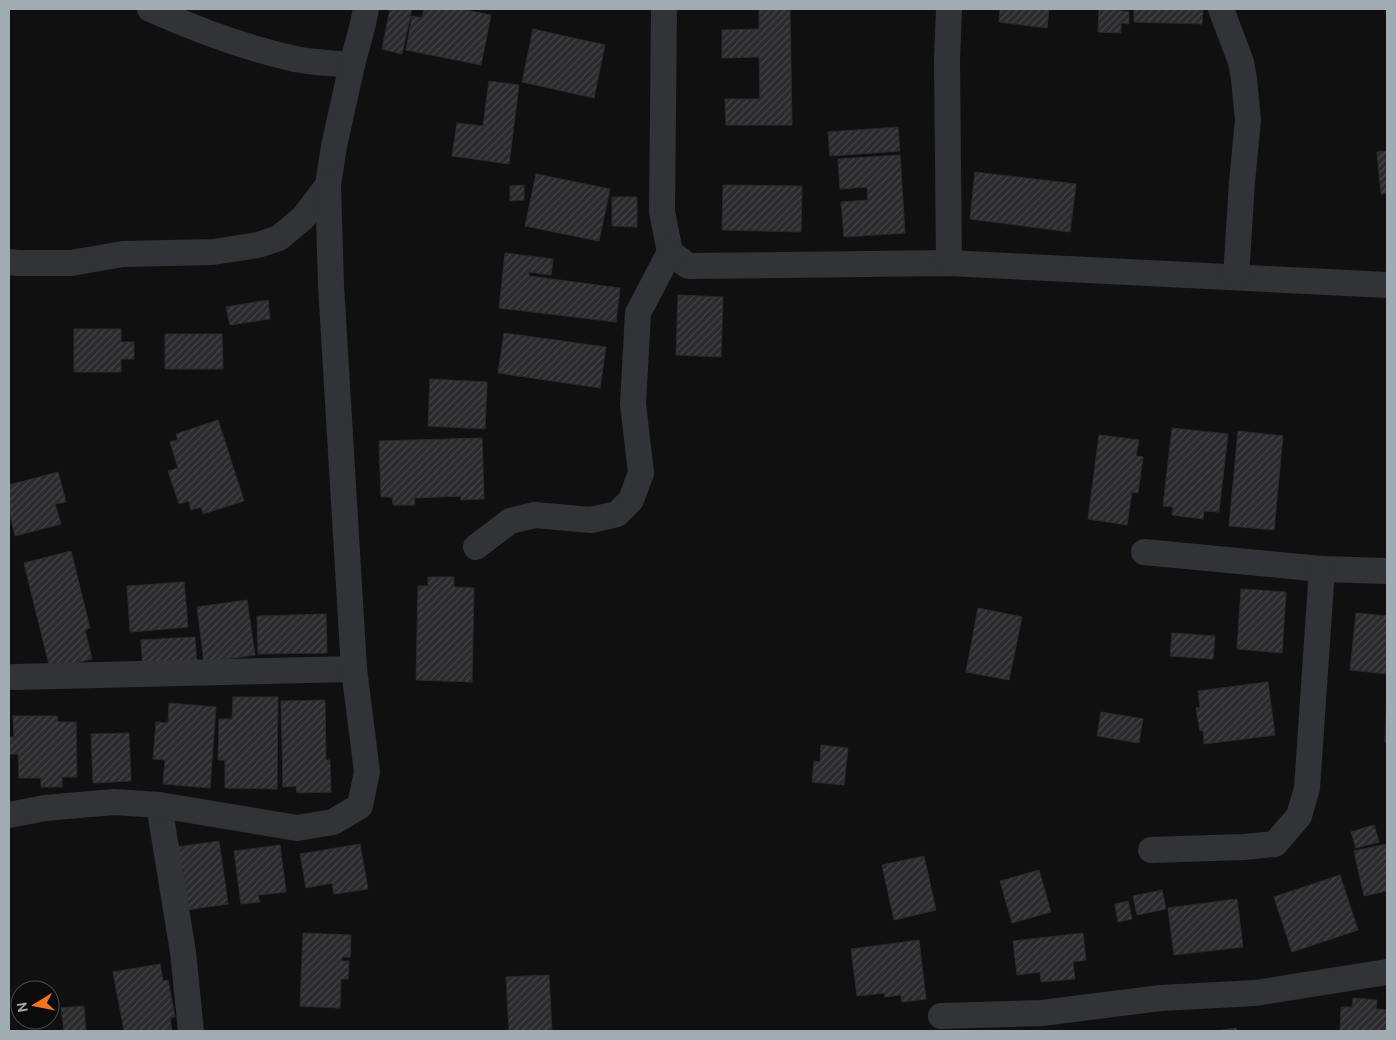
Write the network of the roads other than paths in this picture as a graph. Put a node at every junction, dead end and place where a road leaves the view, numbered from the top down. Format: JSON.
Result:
{"nodes":[{"id":1,"x":150,"y":9,"type":"edge"},
{"id":2,"x":366,"y":9,"type":"edge"},
{"id":3,"x":664,"y":9,"type":"edge"},
{"id":4,"x":949,"y":9,"type":"edge"},
{"id":5,"x":1221,"y":10,"type":"edge"},
{"id":6,"x":352,"y":65,"type":"junction"},
{"id":7,"x":328,"y":185,"type":"junction"},
{"id":8,"x":670,"y":252,"type":"junction"},
{"id":9,"x":9,"y":262,"type":"edge"},
{"id":10,"x":949,"y":263,"type":"junction"},
{"id":11,"x":1236,"y":277,"type":"junction"},
{"id":12,"x":1387,"y":284,"type":"edge"},
{"id":13,"x":476,"y":547,"type":"dead end"},
{"id":14,"x":1144,"y":552,"type":"dead end"},
{"id":15,"x":1322,"y":569,"type":"junction"},
{"id":16,"x":1387,"y":571,"type":"edge"},
{"id":17,"x":354,"y":669,"type":"junction"},
{"id":18,"x":14,"y":677,"type":"dead end"},
{"id":19,"x":159,"y":805,"type":"junction"},
{"id":20,"x":9,"y":815,"type":"edge"},
{"id":21,"x":1151,"y":850,"type":"dead end"},
{"id":22,"x":1387,"y":972,"type":"edge"},
{"id":23,"x":941,"y":1016,"type":"dead end"},
{"id":24,"x":191,"y":1031,"type":"edge"}],
"edges":[{"from":1,"to":6,"type":"street"},
{"from":2,"to":6,"type":"street"},
{"from":3,"to":8,"type":"street"},
{"from":4,"to":10,"type":"street"},
{"from":5,"to":11,"type":"street"},
{"from":6,"to":7,"type":"street"},
{"from":7,"to":9,"type":"street"},
{"from":7,"to":17,"type":"street"},
{"from":8,"to":10,"type":"street"},
{"from":8,"to":13,"type":"street"},
{"from":10,"to":11,"type":"street"},
{"from":11,"to":12,"type":"street"},
{"from":14,"to":15,"type":"street"},
{"from":15,"to":16,"type":"street"},
{"from":15,"to":21,"type":"street"},
{"from":17,"to":18,"type":"street"},
{"from":17,"to":19,"type":"street"},
{"from":19,"to":20,"type":"street"},
{"from":19,"to":24,"type":"street"},
{"from":22,"to":23,"type":"street"}]}
